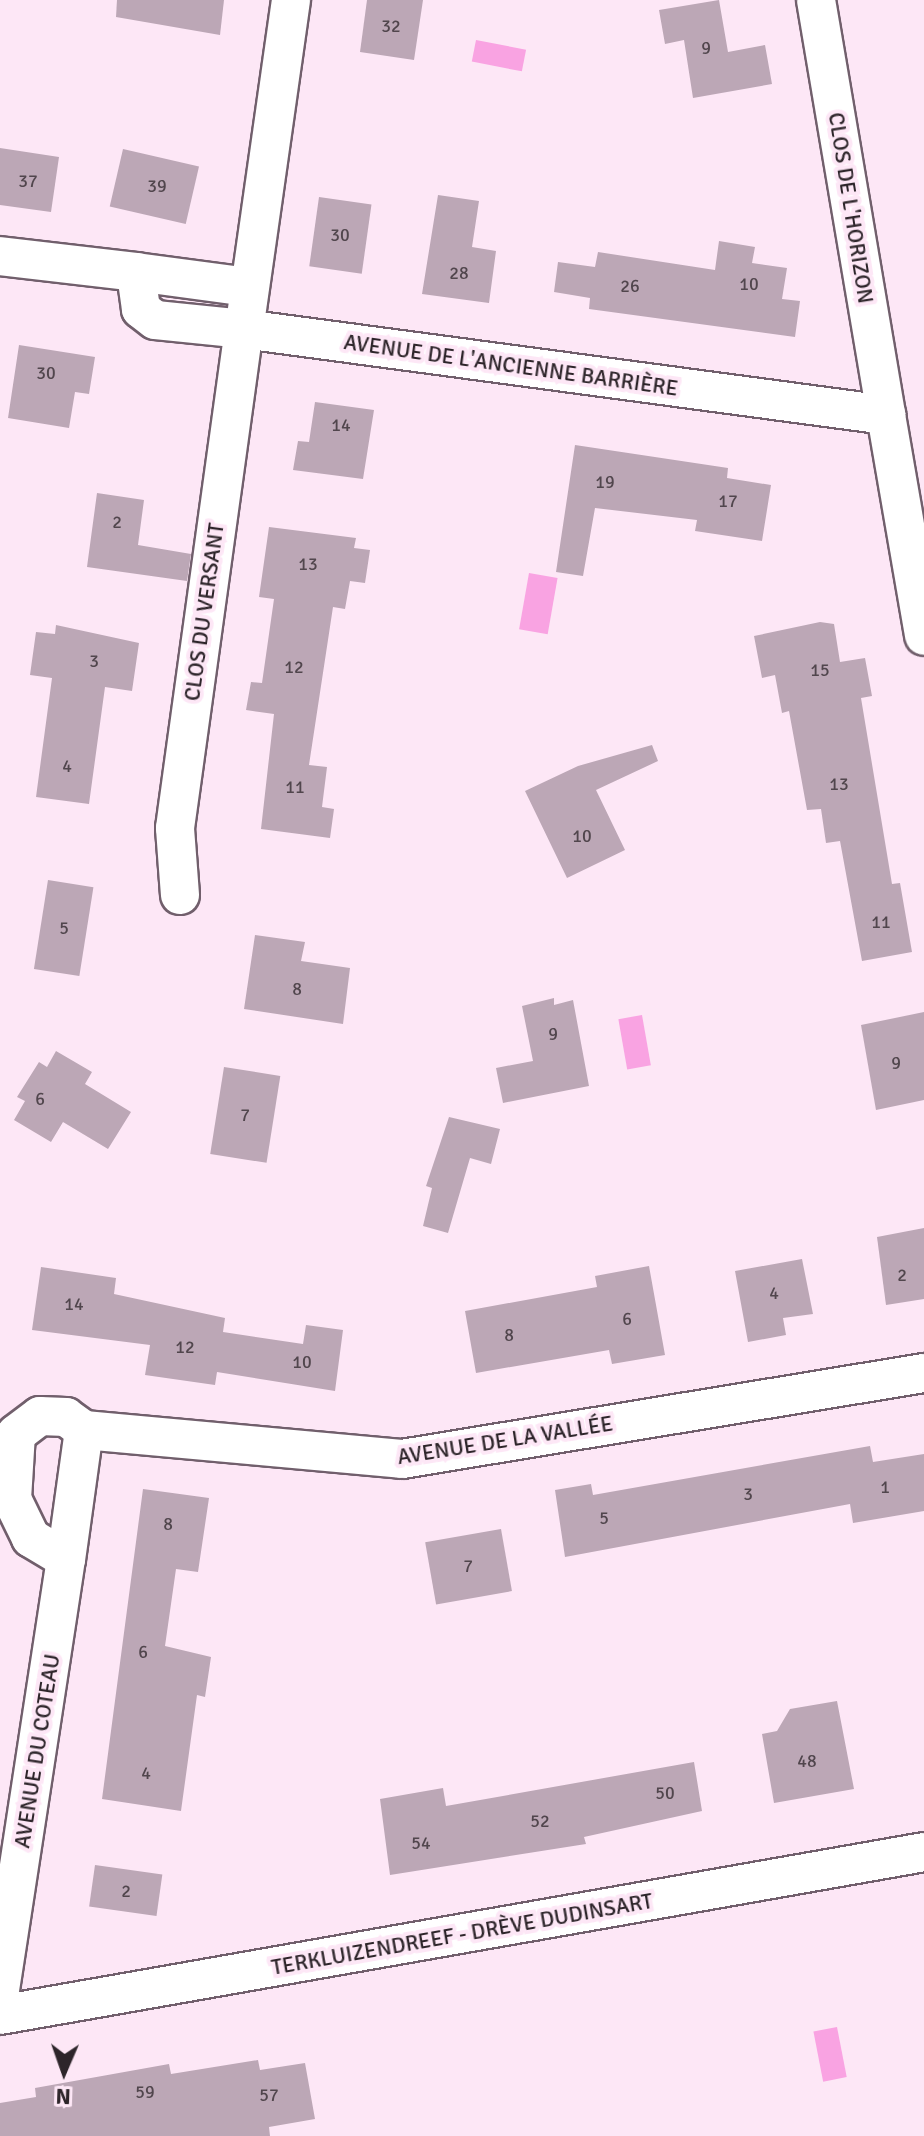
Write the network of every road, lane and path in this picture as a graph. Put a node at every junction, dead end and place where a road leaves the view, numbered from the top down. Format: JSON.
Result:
{"nodes":[{"id":1,"x":291,"y":0,"type":"edge"},
{"id":2,"x":816,"y":0,"type":"edge"},
{"id":3,"x":0,"y":256,"type":"edge"},
{"id":4,"x":136,"y":272,"type":"junction"},
{"id":5,"x":249,"y":287,"type":"junction"},
{"id":6,"x":244,"y":329,"type":"junction"},
{"id":7,"x":886,"y":415,"type":"junction"},
{"id":8,"x":924,"y":636,"type":"edge"},
{"id":9,"x":180,"y":895,"type":"dead end"},
{"id":10,"x":924,"y":1373,"type":"edge"},
{"id":11,"x":84,"y":1430,"type":"junction"},
{"id":12,"x":6,"y":1498,"type":"edge"},
{"id":13,"x":66,"y":1559,"type":"junction"},
{"id":14,"x":924,"y":1852,"type":"edge"},
{"id":15,"x":0,"y":1990,"type":"edge"},
{"id":16,"x":0,"y":2015,"type":"edge"}],
"edges":[{"from":1,"to":5,"type":"street"},
{"from":2,"to":7,"type":"street","name":"CLOS DE L'HORIZON"},
{"from":3,"to":4,"type":"street"},
{"from":4,"to":5,"type":"street"},
{"from":4,"to":6,"type":"street"},
{"from":5,"to":6,"type":"street"},
{"from":6,"to":7,"type":"street","name":"AVENUE DE L'ANCIENNE BARRIÈRE"},
{"from":6,"to":9,"type":"street","name":"CLOS DU VERSANT"},
{"from":7,"to":8,"type":"street"},
{"from":10,"to":11,"type":"street","name":"AVENUE DE LA VALLÉE"},
{"from":11,"to":12,"type":"street"},
{"from":11,"to":13,"type":"street","name":"AVENUE DU COTEAU"},
{"from":12,"to":13,"type":"street"},
{"from":13,"to":15,"type":"street","name":"AVENUE DU COTEAU"},
{"from":14,"to":16,"type":"street","name":"TERKLUIZENDREEF - DRÈVE DUDINSART"}]}
